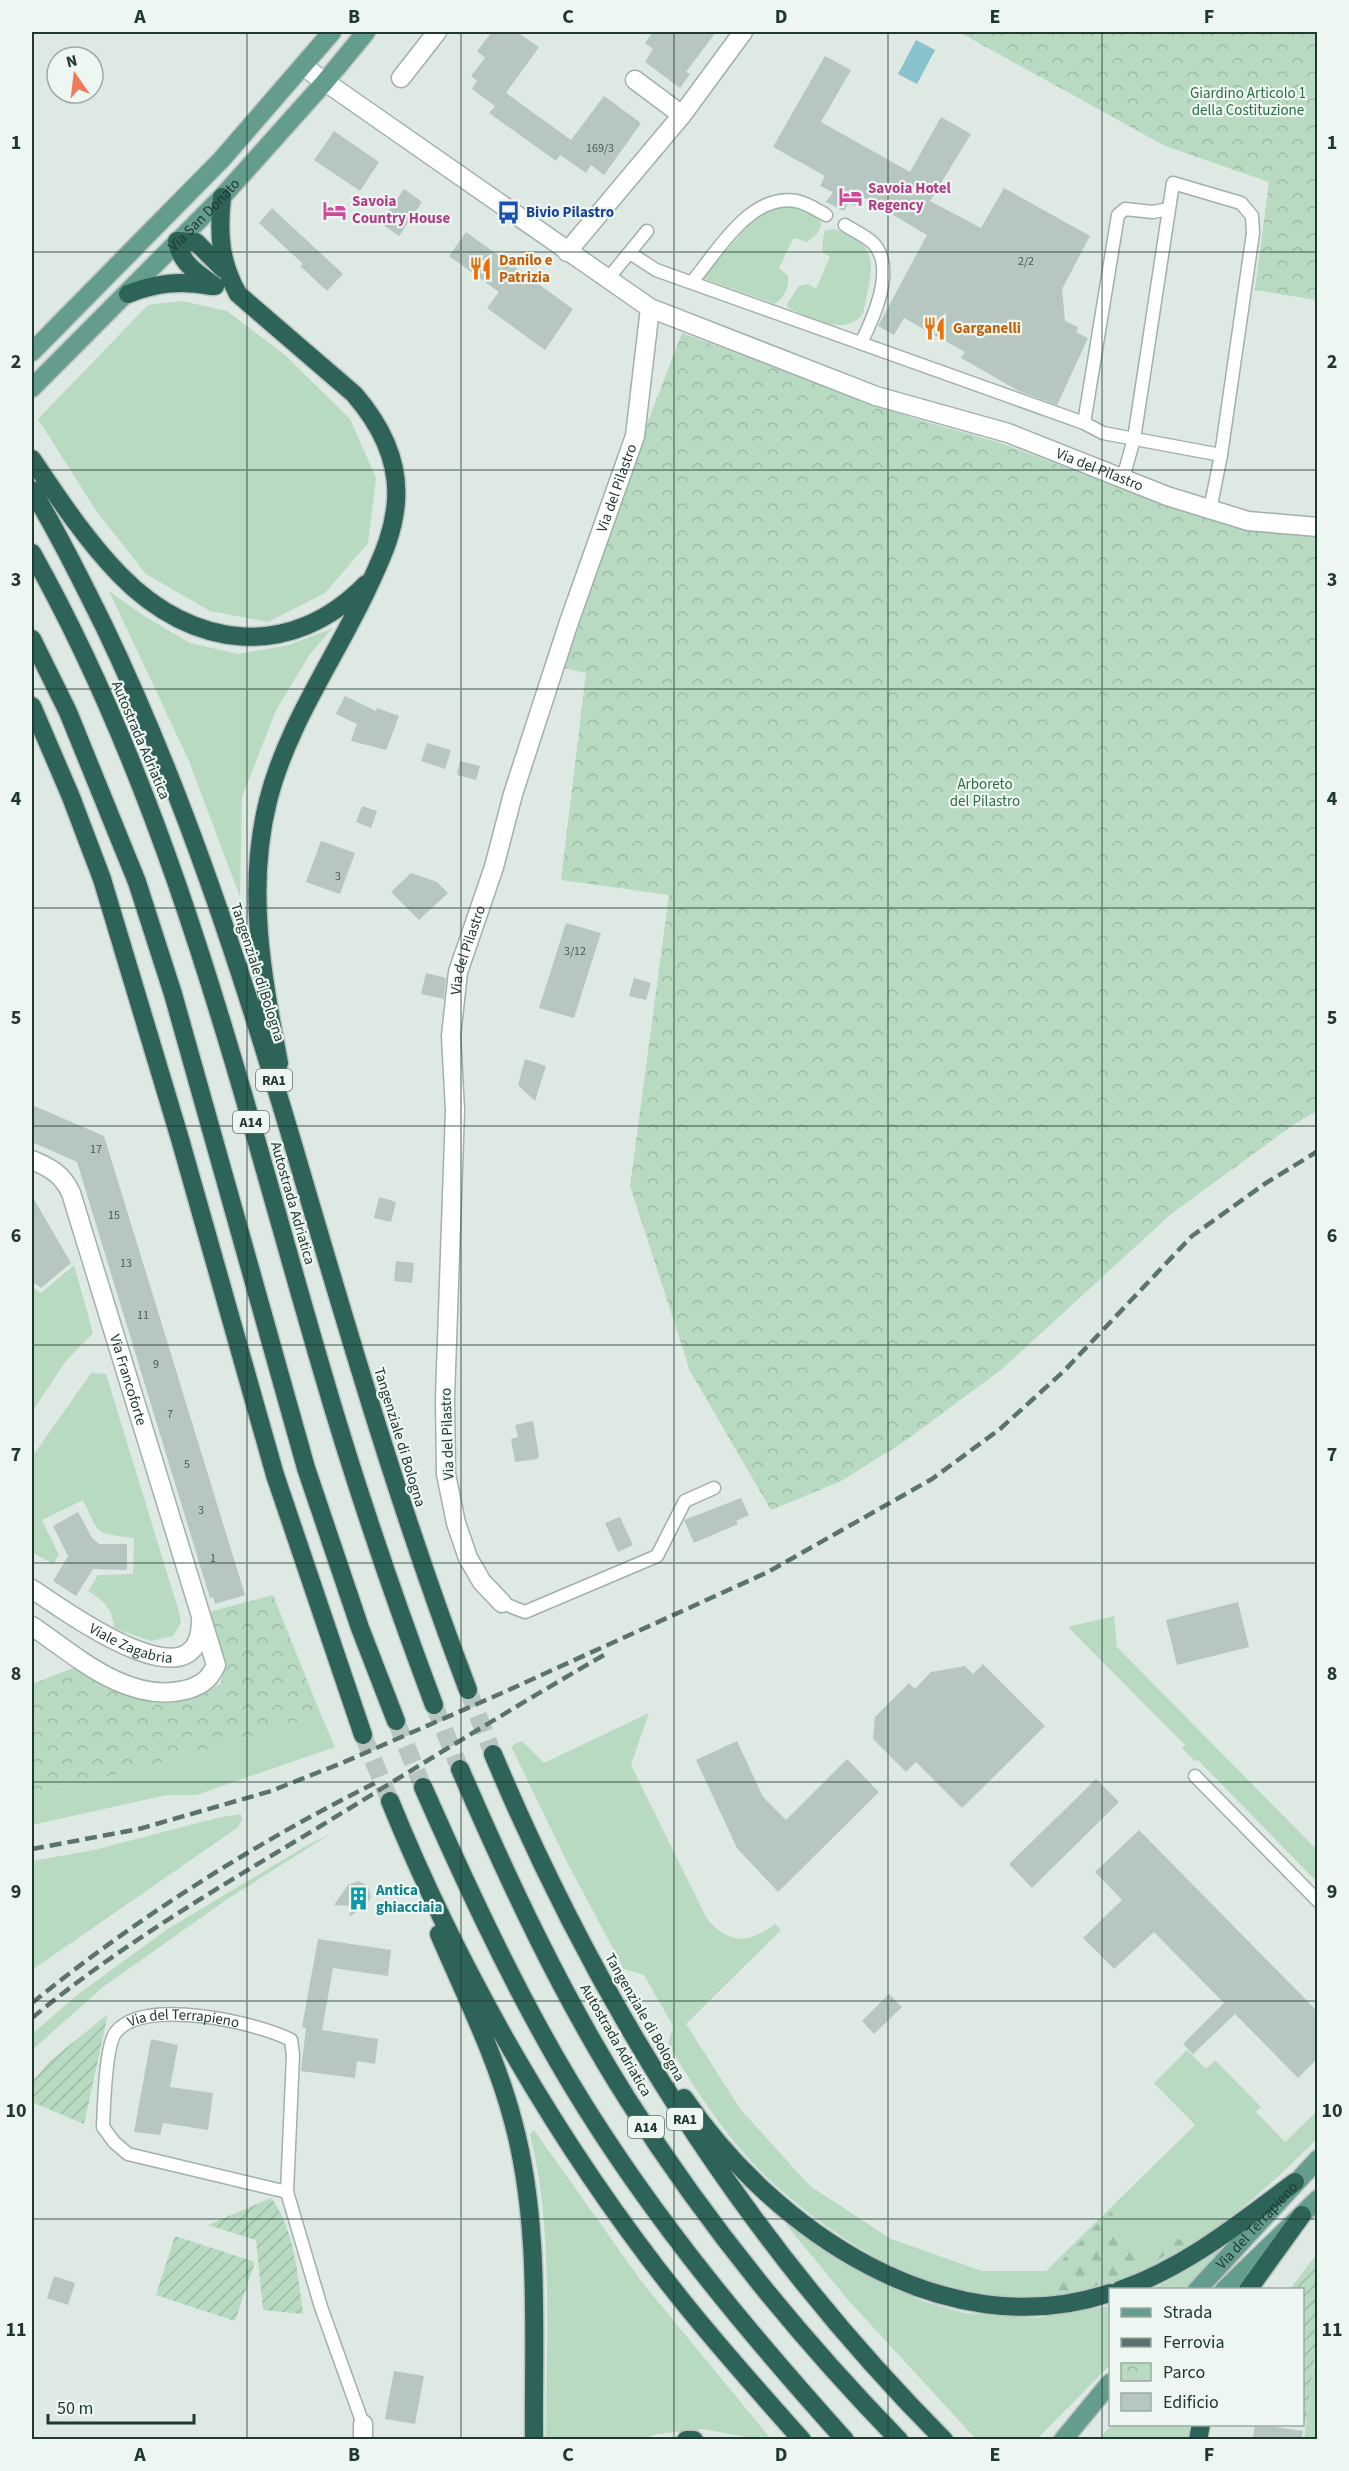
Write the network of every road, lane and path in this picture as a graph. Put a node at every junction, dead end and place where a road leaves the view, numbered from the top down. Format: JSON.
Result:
{"nodes":[{"id":1,"x":332,"y":32,"type":"edge"},
{"id":2,"x":366,"y":32,"type":"edge"},
{"id":3,"x":437,"y":32,"type":"edge"},
{"id":4,"x":743,"y":32,"type":"edge"},
{"id":5,"x":303,"y":67,"type":"junction"},
{"id":6,"x":401,"y":78,"type":"dead end"},
{"id":7,"x":635,"y":80,"type":"dead end"},
{"id":8,"x":324,"y":83,"type":"junction"},
{"id":9,"x":682,"y":115,"type":"junction"},
{"id":10,"x":222,"y":197,"type":"junction"},
{"id":11,"x":1168,"y":209,"type":"junction"},
{"id":12,"x":826,"y":215,"type":"dead end"},
{"id":13,"x":159,"y":224,"type":"junction"},
{"id":14,"x":845,"y":225,"type":"dead end"},
{"id":15,"x":647,"y":231,"type":"dead end"},
{"id":16,"x":177,"y":241,"type":"junction"},
{"id":17,"x":567,"y":252,"type":"junction"},
{"id":18,"x":630,"y":253,"type":"junction"},
{"id":19,"x":607,"y":280,"type":"junction"},
{"id":20,"x":221,"y":281,"type":"junction"},
{"id":21,"x":692,"y":282,"type":"junction"},
{"id":22,"x":128,"y":294,"type":"junction"},
{"id":23,"x":650,"y":309,"type":"junction"},
{"id":24,"x":861,"y":344,"type":"junction"},
{"id":25,"x":34,"y":349,"type":"edge"},
{"id":26,"x":32,"y":388,"type":"edge"},
{"id":27,"x":1084,"y":423,"type":"junction"},
{"id":28,"x":1134,"y":439,"type":"junction"},
{"id":29,"x":1221,"y":455,"type":"junction"},
{"id":30,"x":32,"y":459,"type":"edge"},
{"id":31,"x":1123,"y":478,"type":"junction"},
{"id":32,"x":32,"y":490,"type":"edge"},
{"id":33,"x":1210,"y":510,"type":"junction"},
{"id":34,"x":1317,"y":527,"type":"edge"},
{"id":35,"x":32,"y":553,"type":"edge"},
{"id":36,"x":373,"y":576,"type":"junction"},
{"id":37,"x":32,"y":639,"type":"edge"},
{"id":38,"x":32,"y":706,"type":"edge"},
{"id":39,"x":32,"y":1160,"type":"edge"},
{"id":40,"x":298,"y":1164,"type":"junction"},
{"id":41,"x":714,"y":1488,"type":"dead end"},
{"id":42,"x":32,"y":1589,"type":"edge"},
{"id":43,"x":502,"y":1602,"type":"joint"},
{"id":44,"x":201,"y":1617,"type":"junction"},
{"id":45,"x":32,"y":1626,"type":"edge"},
{"id":46,"x":468,"y":1690,"type":"tunnel mouth"},
{"id":47,"x":434,"y":1705,"type":"tunnel mouth"},
{"id":48,"x":396,"y":1721,"type":"tunnel mouth"},
{"id":49,"x":363,"y":1735,"type":"tunnel mouth"},
{"id":50,"x":493,"y":1754,"type":"tunnel mouth"},
{"id":51,"x":460,"y":1769,"type":"tunnel mouth"},
{"id":52,"x":1195,"y":1776,"type":"dead end"},
{"id":53,"x":423,"y":1787,"type":"tunnel mouth"},
{"id":54,"x":1317,"y":1901,"type":"edge"},
{"id":55,"x":577,"y":1931,"type":"junction"},
{"id":56,"x":1317,"y":2158,"type":"edge"},
{"id":57,"x":1295,"y":2182,"type":"junction"},
{"id":58,"x":287,"y":2192,"type":"junction"},
{"id":59,"x":1317,"y":2199,"type":"edge"},
{"id":60,"x":1302,"y":2215,"type":"junction"},
{"id":61,"x":1123,"y":2288,"type":"edge"},
{"id":62,"x":1198,"y":2288,"type":"edge"},
{"id":63,"x":1225,"y":2288,"type":"edge"},
{"id":64,"x":1249,"y":2288,"type":"edge"},
{"id":65,"x":1109,"y":2293,"type":"edge"},
{"id":66,"x":1109,"y":2384,"type":"edge"},
{"id":67,"x":1109,"y":2401,"type":"edge"},
{"id":68,"x":363,"y":2432,"type":"edge"},
{"id":69,"x":534,"y":2439,"type":"edge"},
{"id":70,"x":686,"y":2439,"type":"edge"},
{"id":71,"x":694,"y":2439,"type":"edge"},
{"id":72,"x":802,"y":2439,"type":"edge"},
{"id":73,"x":845,"y":2439,"type":"edge"},
{"id":74,"x":899,"y":2439,"type":"edge"},
{"id":75,"x":944,"y":2439,"type":"edge"},
{"id":76,"x":1064,"y":2439,"type":"edge"}],
"edges":[{"from":1,"to":5,"type":"main road","name":"Via San Donato"},
{"from":2,"to":8,"type":"main road","name":"Via San Donato"},
{"from":3,"to":6,"type":"street"},
{"from":4,"to":9,"type":"street"},
{"from":5,"to":8,"type":"street","name":"Via del Pilastro"},
{"from":5,"to":13,"type":"main road","name":"Via San Donato"},
{"from":7,"to":9,"type":"street"},
{"from":8,"to":10,"type":"main road","name":"Via San Donato"},
{"from":8,"to":17,"type":"street","name":"Via del Pilastro"},
{"from":9,"to":17,"type":"street"},
{"from":10,"to":16,"type":"main road","name":"Via San Donato"},
{"from":10,"to":20,"type":"highway"},
{"from":11,"to":27,"type":"lane"},
{"from":11,"to":28,"type":"lane"},
{"from":11,"to":29,"type":"lane"},
{"from":12,"to":21,"type":"lane"},
{"from":13,"to":16,"type":"main road"},
{"from":13,"to":25,"type":"main road","name":"Via San Donato"},
{"from":14,"to":24,"type":"lane"},
{"from":15,"to":18,"type":"lane"},
{"from":16,"to":20,"type":"highway"},
{"from":16,"to":22,"type":"main road","name":"Via San Donato"},
{"from":17,"to":19,"type":"street","name":"Via del Pilastro"},
{"from":18,"to":19,"type":"lane"},
{"from":18,"to":21,"type":"lane"},
{"from":19,"to":23,"type":"street","name":"Via del Pilastro"},
{"from":20,"to":22,"type":"highway"},
{"from":20,"to":36,"type":"highway"},
{"from":21,"to":24,"type":"lane"},
{"from":22,"to":26,"type":"main road","name":"Via San Donato"},
{"from":23,"to":31,"type":"street","name":"Via del Pilastro"},
{"from":23,"to":43,"type":"street","name":"Via del Pilastro"},
{"from":24,"to":27,"type":"lane"},
{"from":27,"to":28,"type":"lane"},
{"from":28,"to":29,"type":"lane"},
{"from":28,"to":31,"type":"lane"},
{"from":29,"to":33,"type":"lane"},
{"from":30,"to":36,"type":"highway"},
{"from":31,"to":33,"type":"street","name":"Via del Pilastro"},
{"from":32,"to":40,"type":"highway","name":"Tangenziale di Bologna","number":"RA1"},
{"from":33,"to":34,"type":"street","name":"Via del Pilastro"},
{"from":35,"to":47,"type":"highway","name":"Autostrada Adriatica","number":"A14"},
{"from":36,"to":40,"type":"highway"},
{"from":37,"to":48,"type":"highway","number":"A14"},
{"from":38,"to":49,"type":"highway"},
{"from":39,"to":44,"type":"street","name":"Via Francoforte"},
{"from":40,"to":46,"type":"highway","name":"Tangenziale di Bologna","number":"RA1"},
{"from":41,"to":43,"type":"lane"},
{"from":42,"to":44,"type":"street","name":"Viale Zagabria"},
{"from":44,"to":45,"type":"street"},
{"from":50,"to":55,"type":"highway","name":"Tangenziale di Bologna","number":"RA1"},
{"from":51,"to":74,"type":"highway","name":"Autostrada Adriatica","number":"A14"},
{"from":52,"to":54,"type":"lane"},
{"from":53,"to":73,"type":"highway","number":"A14"},
{"from":55,"to":65,"type":"highway"},
{"from":55,"to":75,"type":"highway","name":"Tangenziale di Bologna","number":"RA1"},
{"from":56,"to":57,"type":"main road","name":"Via del Terrapieno"},
{"from":57,"to":61,"type":"highway"},
{"from":57,"to":62,"type":"main road","name":"Via del Terrapieno"},
{"from":58,"to":58,"type":"lane","name":"Via del Terrapieno"},
{"from":58,"to":68,"type":"lane","name":"Via del Terrapieno"},
{"from":59,"to":60,"type":"main road","name":"Via del Terrapieno"},
{"from":60,"to":63,"type":"main road","name":"Via del Terrapieno"},
{"from":60,"to":64,"type":"highway"},
{"from":66,"to":76,"type":"main road"},
{"from":67,"to":76,"type":"main road"},
{"from":69,"to":72,"type":"highway"},
{"from":70,"to":71,"type":"highway"}]}
